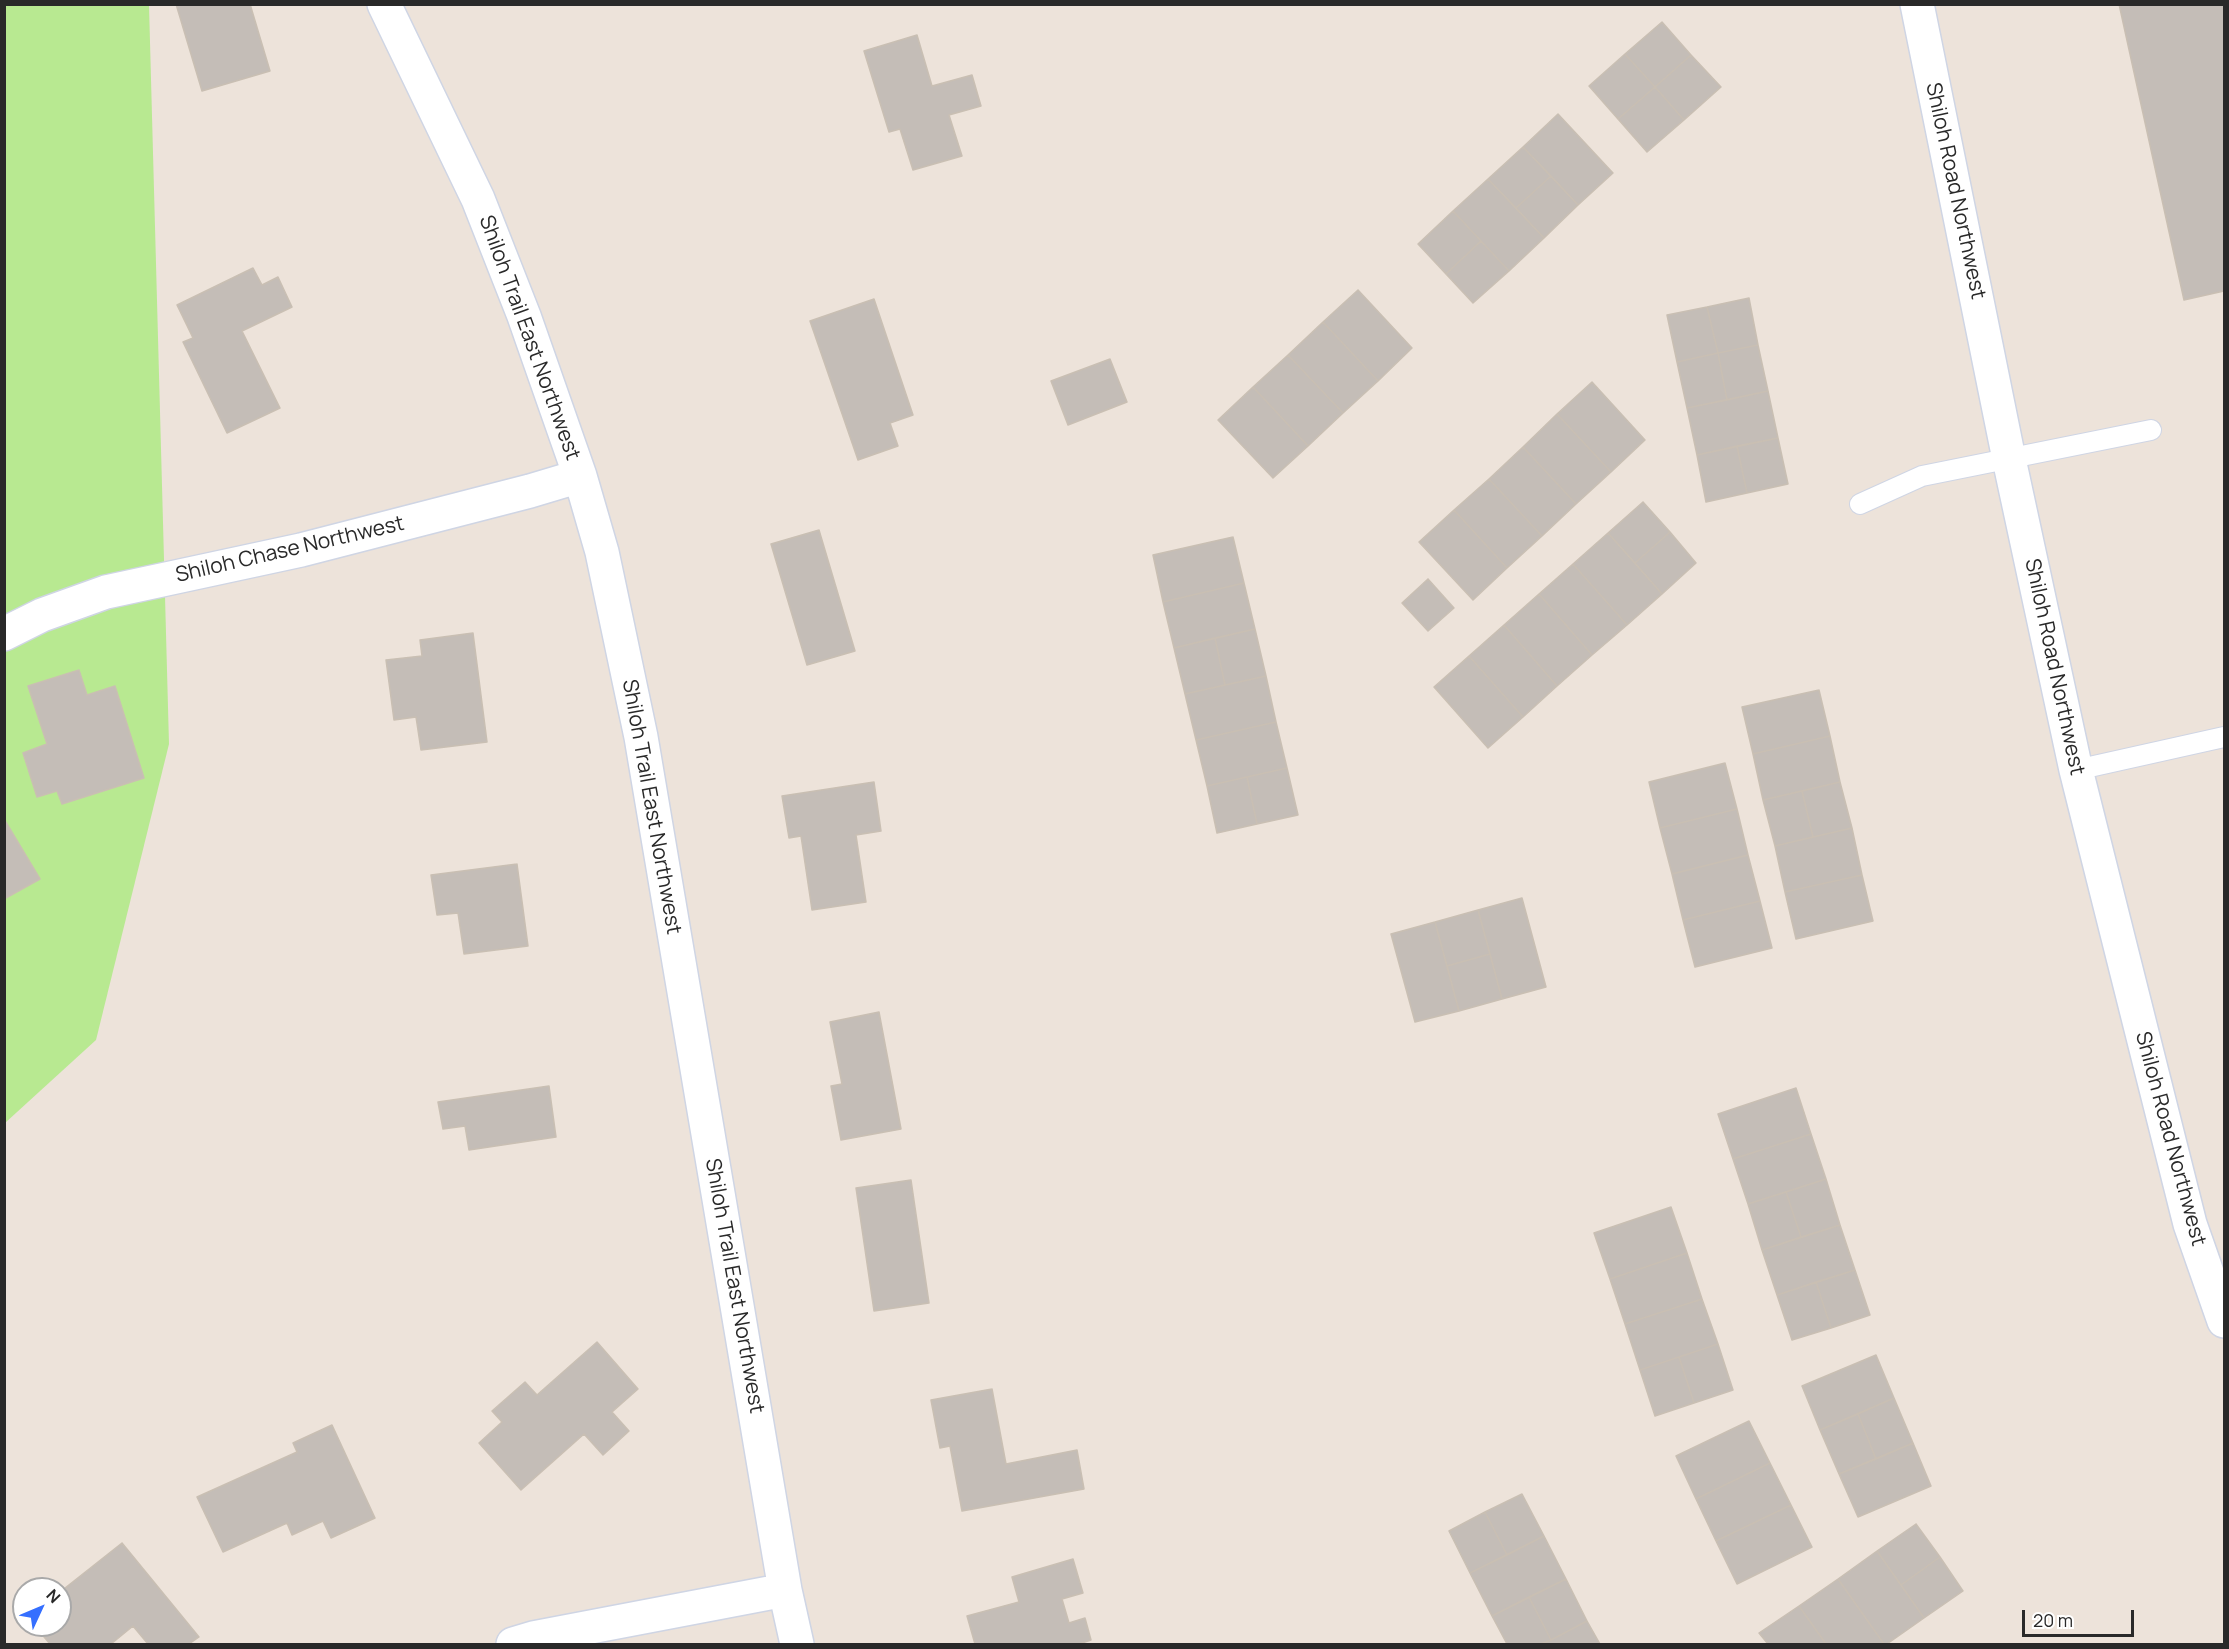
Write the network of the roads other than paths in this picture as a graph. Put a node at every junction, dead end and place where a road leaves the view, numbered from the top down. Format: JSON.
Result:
{"nodes":[{"id":1,"x":384,"y":4,"type":"edge"},
{"id":2,"x":1917,"y":4,"type":"edge"},
{"id":3,"x":2151,"y":430,"type":"dead end"},
{"id":4,"x":2009,"y":459,"type":"junction"},
{"id":5,"x":580,"y":476,"type":"junction"},
{"id":6,"x":1860,"y":504,"type":"dead end"},
{"id":7,"x":4,"y":634,"type":"edge"},
{"id":8,"x":2224,"y":737,"type":"edge"},
{"id":9,"x":2076,"y":770,"type":"junction"},
{"id":10,"x":2224,"y":1321,"type":"edge"},
{"id":11,"x":785,"y":1590,"type":"junction"},
{"id":12,"x":513,"y":1644,"type":"edge"},
{"id":13,"x":796,"y":1644,"type":"edge"}],
"edges":[{"from":1,"to":5,"type":"street","name":"Shiloh Trail East Northwest"},
{"from":2,"to":4,"type":"street","name":"Shiloh Road Northwest"},
{"from":3,"to":4,"type":"lane"},
{"from":4,"to":6,"type":"lane"},
{"from":4,"to":9,"type":"street","name":"Shiloh Road Northwest"},
{"from":5,"to":7,"type":"street","name":"Shiloh Chase Northwest"},
{"from":5,"to":11,"type":"street","name":"Shiloh Trail East Northwest"},
{"from":8,"to":9,"type":"lane"},
{"from":9,"to":10,"type":"street","name":"Shiloh Road Northwest"},
{"from":11,"to":12,"type":"street"},
{"from":11,"to":13,"type":"street","name":"Shiloh Trail East Northwest"}]}
